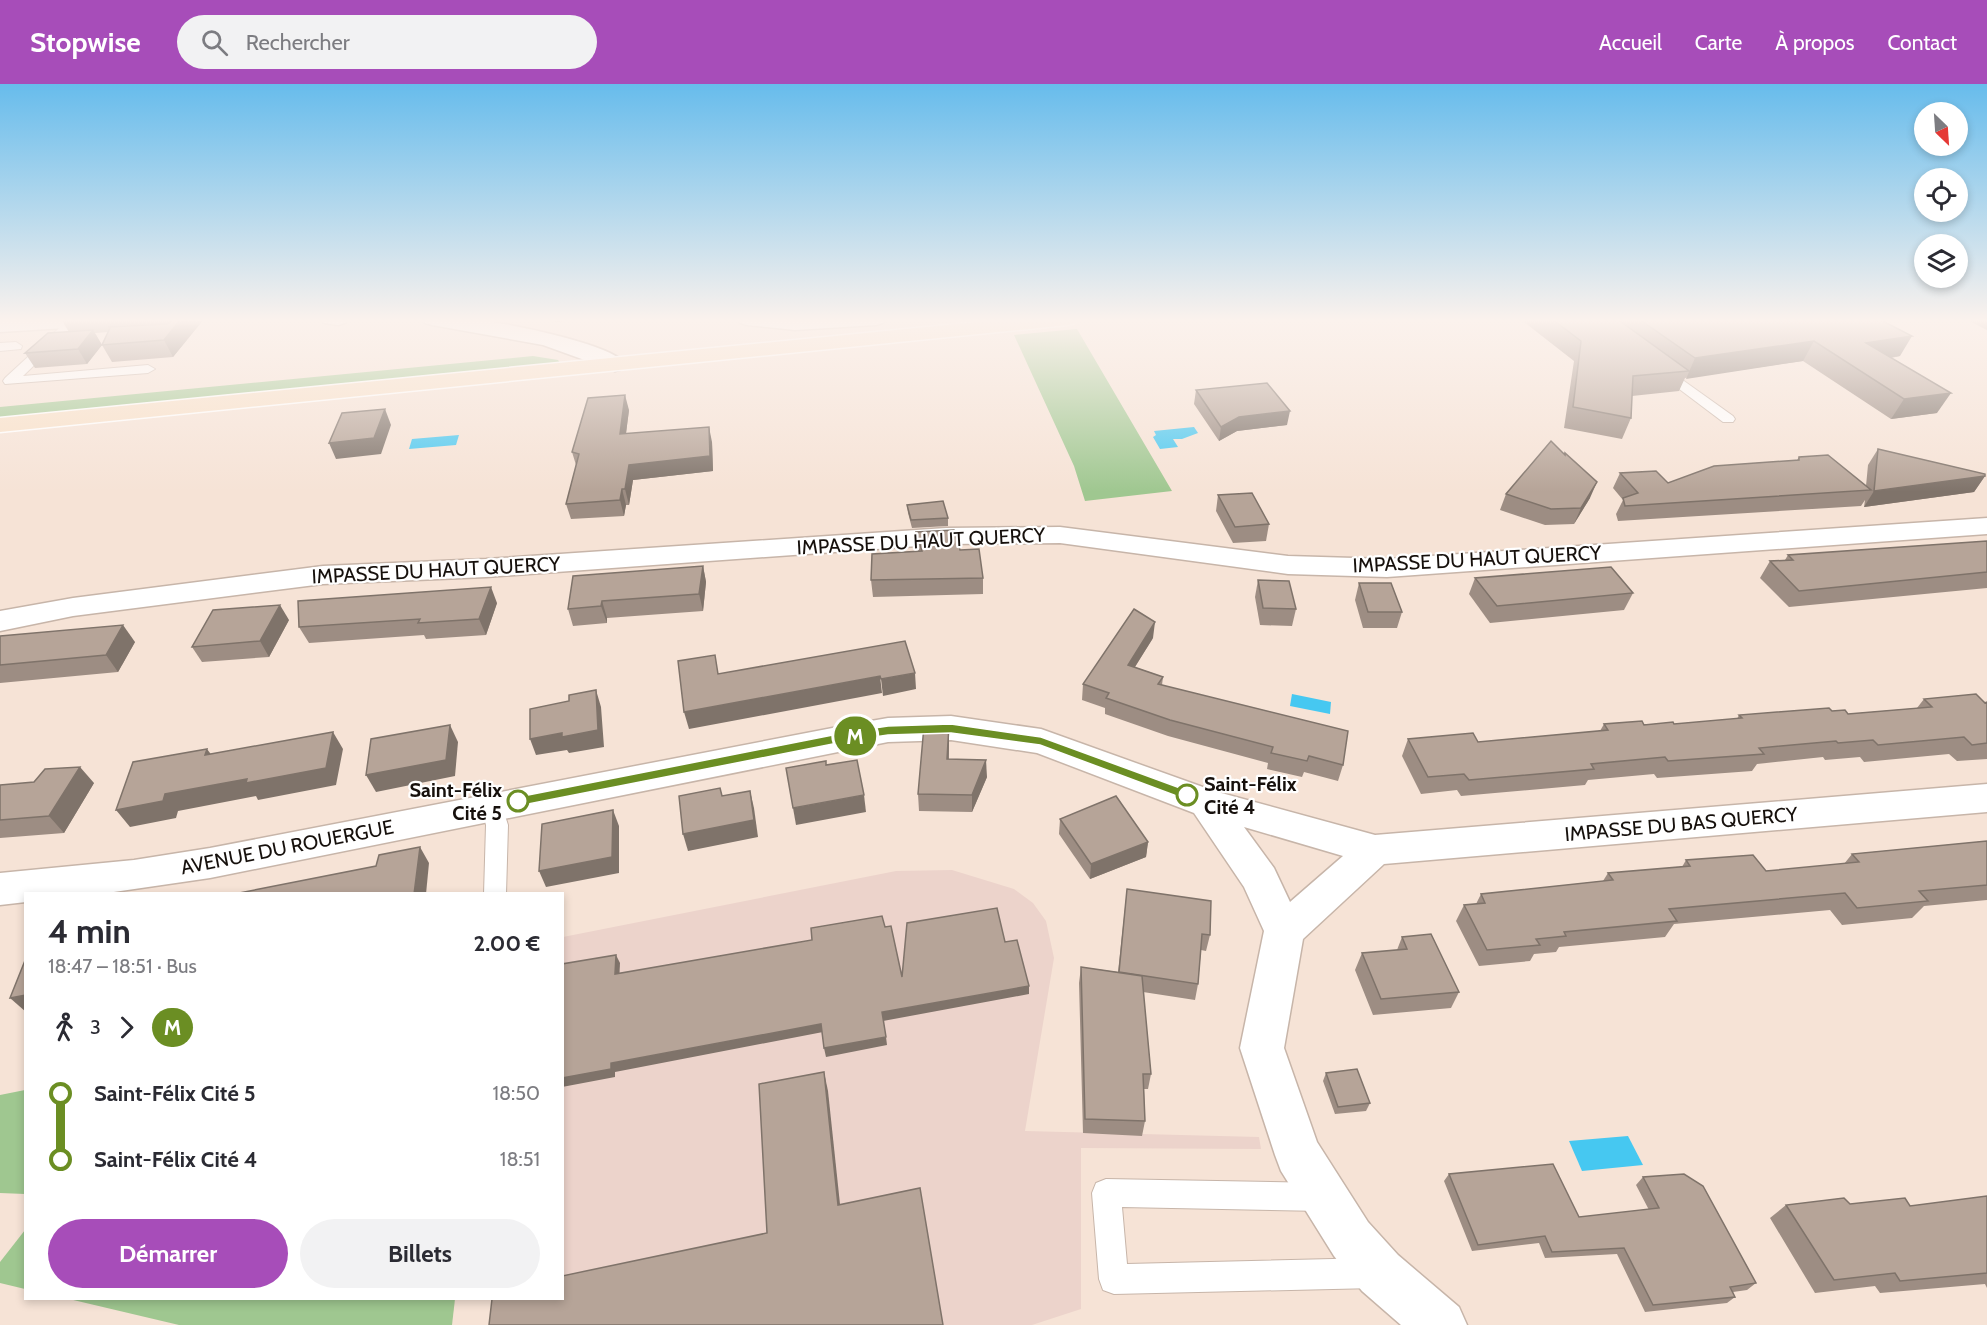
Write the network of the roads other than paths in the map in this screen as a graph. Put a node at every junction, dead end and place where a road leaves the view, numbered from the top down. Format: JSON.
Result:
{"nodes":[{"id":1,"x":14,"y":377,"type":"edge"},
{"id":2,"x":57,"y":377,"type":"edge"},
{"id":3,"x":485,"y":377,"type":"edge"},
{"id":4,"x":1673,"y":377,"type":"edge"},
{"id":5,"x":1728,"y":419,"type":"dead end"},
{"id":6,"x":0,"y":425,"type":"edge"},
{"id":7,"x":1987,"y":526,"type":"edge"},
{"id":8,"x":0,"y":621,"type":"edge"},
{"id":9,"x":1987,"y":798,"type":"edge"},
{"id":10,"x":1208,"y":803,"type":"junction"},
{"id":11,"x":492,"y":806,"type":"junction"},
{"id":12,"x":1375,"y":850,"type":"junction"},
{"id":13,"x":0,"y":889,"type":"edge"},
{"id":14,"x":495,"y":892,"type":"edge"},
{"id":15,"x":1284,"y":931,"type":"junction"},
{"id":16,"x":1323,"y":1197,"type":"junction"},
{"id":17,"x":1380,"y":1273,"type":"junction"},
{"id":18,"x":1441,"y":1325,"type":"edge"}],
"edges":[{"from":1,"to":2,"type":"lane"},
{"from":3,"to":6,"type":"main road"},
{"from":4,"to":5,"type":"lane"},
{"from":7,"to":8,"type":"street","name":"IMPASSE DU HAUT QUERCY"},
{"from":9,"to":12,"type":"street","name":"IMPASSE DU BAS QUERCY"},
{"from":10,"to":11,"type":"street","name":"AVENUE DU ROUERGUE"},
{"from":10,"to":12,"type":"street","name":"IMPASSE DU BAS QUERCY"},
{"from":10,"to":15,"type":"street"},
{"from":11,"to":13,"type":"street","name":"AVENUE DU ROUERGUE"},
{"from":11,"to":14,"type":"lane"},
{"from":12,"to":15,"type":"street"},
{"from":15,"to":16,"type":"street"},
{"from":16,"to":17,"type":"street"},
{"from":16,"to":17,"type":"lane"},
{"from":17,"to":18,"type":"street"}]}
